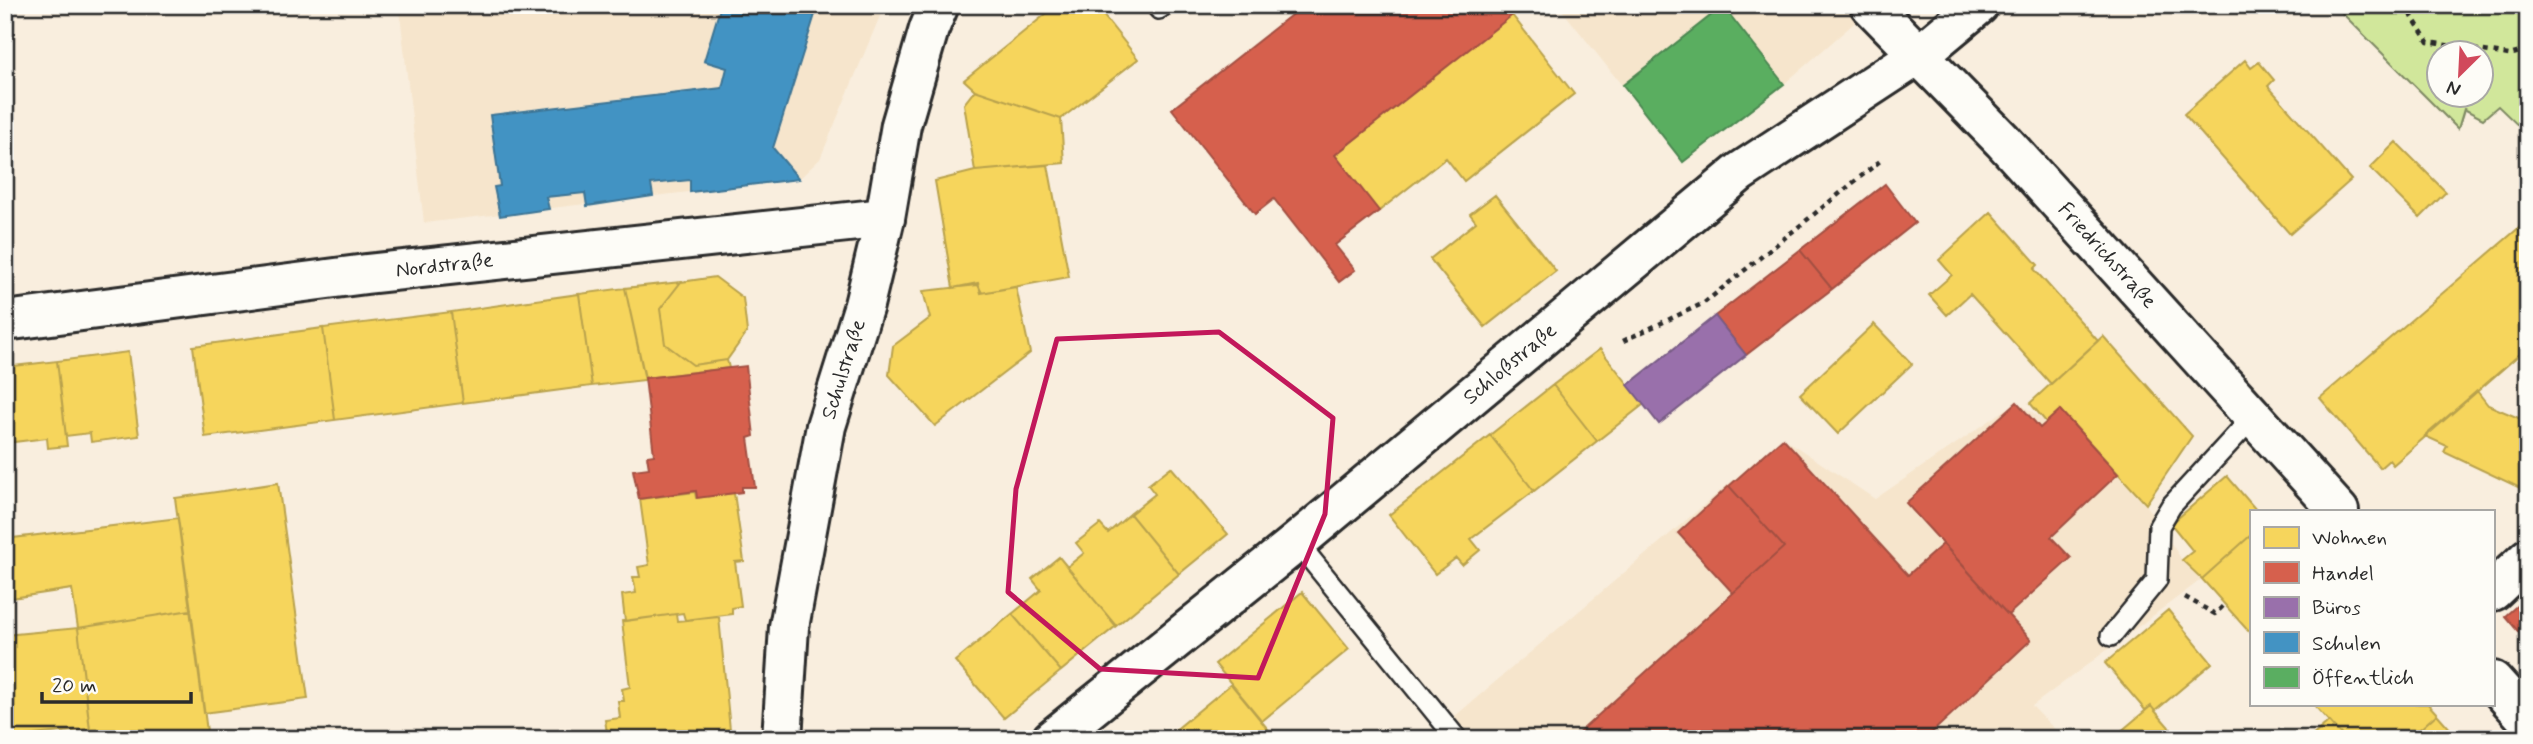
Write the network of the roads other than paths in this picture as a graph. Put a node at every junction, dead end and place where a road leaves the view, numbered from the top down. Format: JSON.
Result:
{"nodes":[{"id":1,"x":939,"y":5,"type":"edge"},
{"id":2,"x":1156,"y":5,"type":"edge"},
{"id":3,"x":1164,"y":5,"type":"edge"},
{"id":4,"x":1870,"y":5,"type":"edge"},
{"id":5,"x":1979,"y":5,"type":"edge"},
{"id":6,"x":1920,"y":54,"type":"junction"},
{"id":7,"x":885,"y":218,"type":"junction"},
{"id":8,"x":5,"y":321,"type":"edge"},
{"id":9,"x":2253,"y":417,"type":"junction"},
{"id":10,"x":2338,"y":510,"type":"edge"},
{"id":11,"x":1297,"y":542,"type":"junction"},
{"id":12,"x":2528,"y":558,"type":"edge"},
{"id":13,"x":2494,"y":591,"type":"edge"},
{"id":14,"x":2111,"y":636,"type":"dead end"},
{"id":15,"x":2494,"y":682,"type":"edge"},
{"id":16,"x":2528,"y":720,"type":"edge"},
{"id":17,"x":782,"y":739,"type":"edge"},
{"id":18,"x":1052,"y":739,"type":"edge"},
{"id":19,"x":1457,"y":739,"type":"edge"}],
"edges":[{"from":1,"to":7,"type":"street","name":"Schulstraße"},
{"from":2,"to":3,"type":"lane"},
{"from":4,"to":6,"type":"street","name":"Friedrichstraße"},
{"from":5,"to":6,"type":"street","name":"Schloßstraße"},
{"from":6,"to":9,"type":"street","name":"Friedrichstraße"},
{"from":6,"to":11,"type":"street","name":"Schloßstraße"},
{"from":7,"to":8,"type":"street","name":"Nordstraße"},
{"from":7,"to":17,"type":"street","name":"Schulstraße"},
{"from":9,"to":10,"type":"street","name":"Friedrichstraße"},
{"from":9,"to":14,"type":"lane"},
{"from":11,"to":18,"type":"street","name":"Schloßstraße"},
{"from":11,"to":19,"type":"lane"},
{"from":12,"to":13,"type":"street"},
{"from":15,"to":16,"type":"street"}]}
